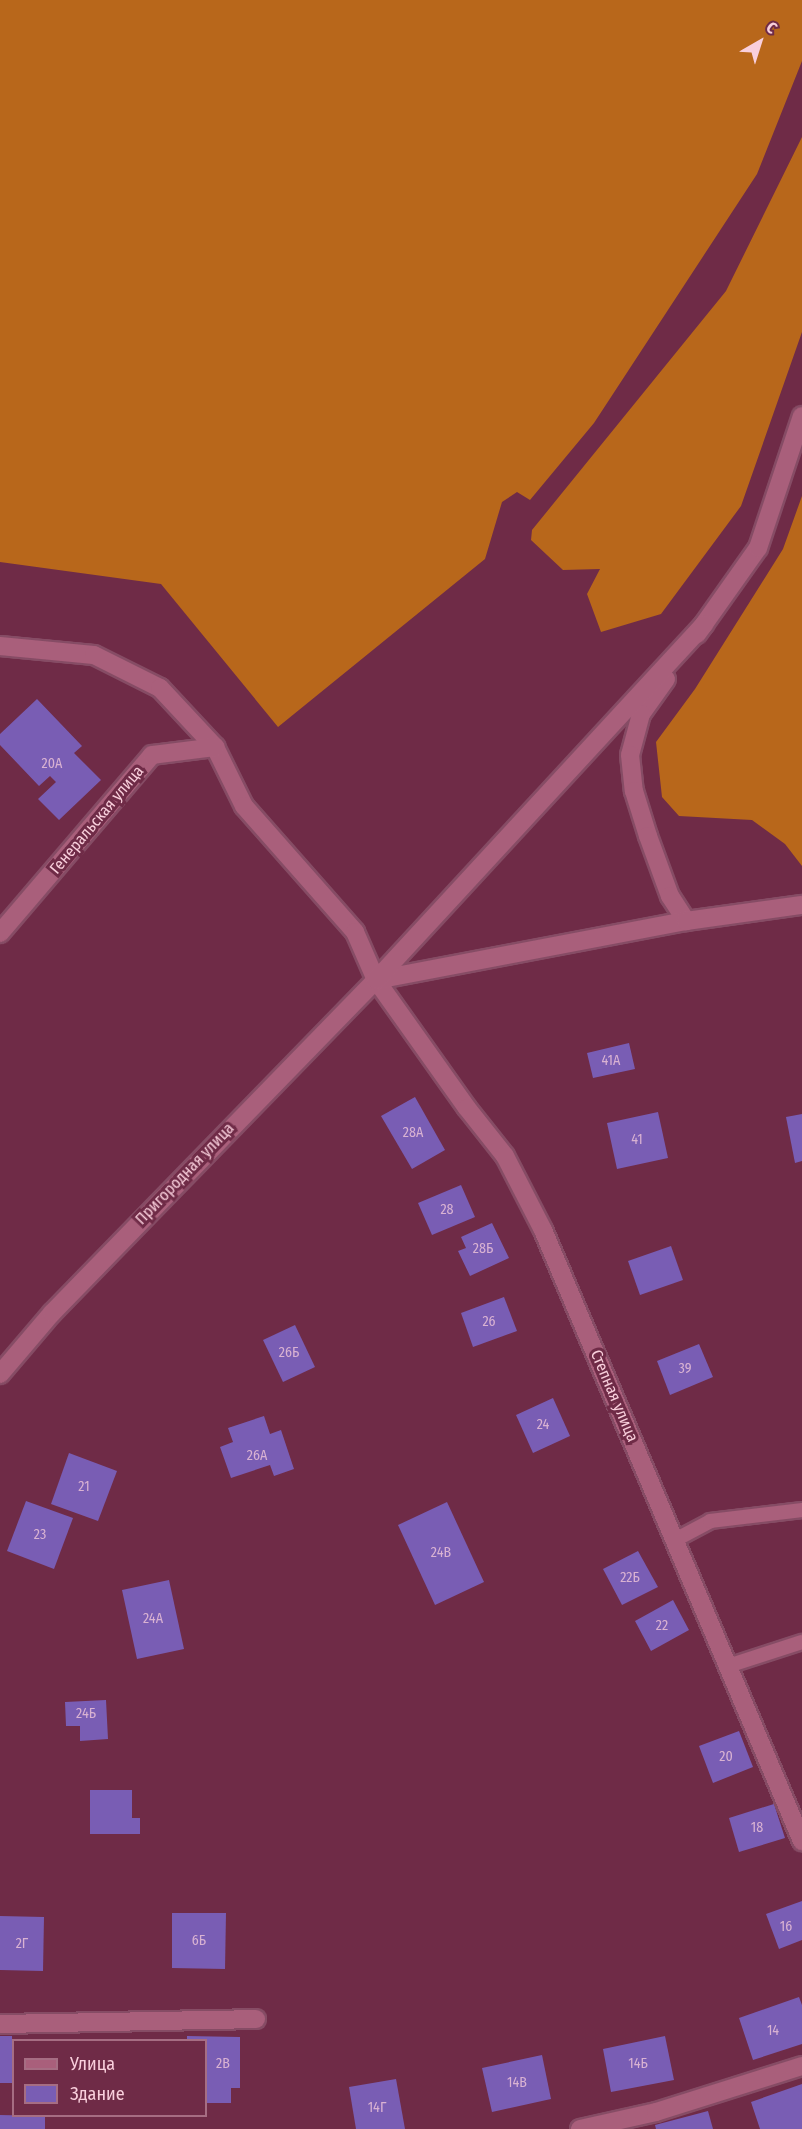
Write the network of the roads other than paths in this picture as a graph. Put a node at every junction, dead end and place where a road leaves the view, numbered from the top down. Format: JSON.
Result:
{"nodes":[{"id":1,"x":802,"y":416,"type":"edge"},
{"id":2,"x":704,"y":624,"type":"junction"},
{"id":3,"x":0,"y":646,"type":"edge"},
{"id":4,"x":215,"y":747,"type":"junction"},
{"id":5,"x":802,"y":905,"type":"edge"},
{"id":6,"x":686,"y":921,"type":"junction"},
{"id":7,"x":0,"y":933,"type":"edge"},
{"id":8,"x":376,"y":980,"type":"junction"},
{"id":9,"x":0,"y":1374,"type":"edge"},
{"id":10,"x":802,"y":1510,"type":"edge"},
{"id":11,"x":675,"y":1540,"type":"junction"},
{"id":12,"x":802,"y":1642,"type":"edge"},
{"id":13,"x":728,"y":1666,"type":"junction"},
{"id":14,"x":802,"y":1841,"type":"edge"},
{"id":15,"x":256,"y":2019,"type":"dead end"},
{"id":16,"x":0,"y":2024,"type":"edge"},
{"id":17,"x":802,"y":2066,"type":"edge"},
{"id":18,"x":580,"y":2129,"type":"edge"}],
"edges":[{"from":1,"to":2,"type":"street"},
{"from":2,"to":6,"type":"street"},
{"from":2,"to":8,"type":"street","name":"Пригородная улица"},
{"from":3,"to":4,"type":"street","name":"Степная улица"},
{"from":4,"to":7,"type":"street","name":"Генеральская улица"},
{"from":4,"to":8,"type":"street","name":"Степная улица"},
{"from":5,"to":6,"type":"street"},
{"from":6,"to":8,"type":"street"},
{"from":8,"to":9,"type":"street","name":"Пригородная улица"},
{"from":8,"to":11,"type":"street","name":"Степная улица"},
{"from":10,"to":11,"type":"lane"},
{"from":11,"to":13,"type":"street","name":"Степная улица"},
{"from":12,"to":13,"type":"lane"},
{"from":13,"to":14,"type":"street","name":"Степная улица"},
{"from":15,"to":16,"type":"street"},
{"from":17,"to":18,"type":"street"}]}
